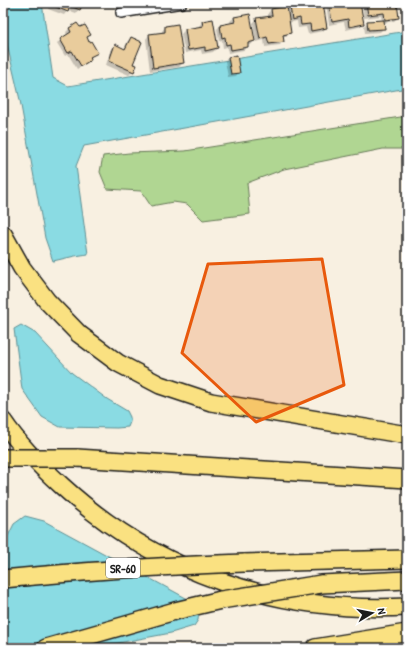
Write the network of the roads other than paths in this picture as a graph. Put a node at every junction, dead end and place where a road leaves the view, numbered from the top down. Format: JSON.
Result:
{"nodes":[{"id":1,"x":182,"y":3,"type":"edge"},
{"id":2,"x":121,"y":13,"type":"dead end"},
{"id":3,"x":3,"y":234,"type":"edge"},
{"id":4,"x":6,"y":426,"type":"edge"},
{"id":5,"x":407,"y":435,"type":"edge"},
{"id":6,"x":3,"y":458,"type":"edge"},
{"id":7,"x":407,"y":479,"type":"edge"},
{"id":8,"x":407,"y":559,"type":"edge"},
{"id":9,"x":3,"y":579,"type":"edge"},
{"id":10,"x":407,"y":580,"type":"edge"},
{"id":11,"x":407,"y":607,"type":"edge"},
{"id":12,"x":407,"y":633,"type":"edge"},
{"id":13,"x":46,"y":648,"type":"edge"},
{"id":14,"x":315,"y":648,"type":"edge"}],
"edges":[{"from":1,"to":2,"type":"street"},
{"from":3,"to":5,"type":"highway"},
{"from":4,"to":11,"type":"highway"},
{"from":6,"to":7,"type":"highway","bridge":true},
{"from":8,"to":9,"type":"highway","name":"SR-60","number":"SR-60","bridge":true},
{"from":10,"to":13,"type":"highway","bridge":true},
{"from":12,"to":14,"type":"highway"}]}
